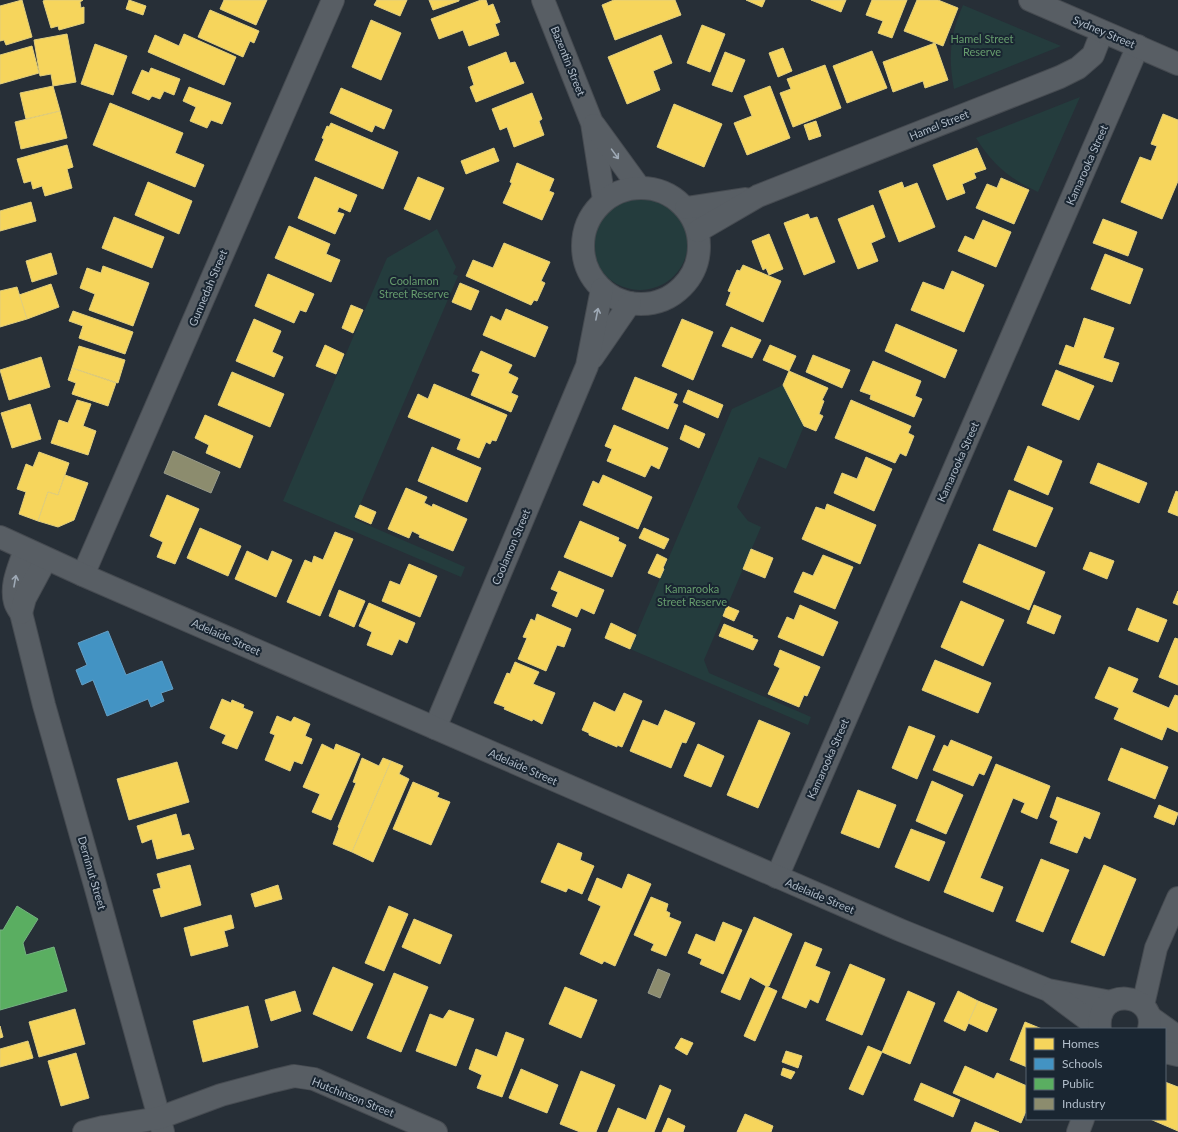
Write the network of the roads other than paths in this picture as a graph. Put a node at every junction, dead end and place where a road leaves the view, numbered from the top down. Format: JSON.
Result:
{"nodes":[{"id":1,"x":333,"y":0,"type":"edge"},
{"id":2,"x":543,"y":0,"type":"edge"},
{"id":3,"x":1030,"y":0,"type":"edge"},
{"id":4,"x":1102,"y":32,"type":"junction"},
{"id":5,"x":1138,"y":46,"type":"junction"},
{"id":6,"x":1178,"y":64,"type":"edge"},
{"id":7,"x":592,"y":123,"type":"junction"},
{"id":8,"x":639,"y":187,"type":"junction"},
{"id":9,"x":758,"y":196,"type":"junction"},
{"id":10,"x":604,"y":200,"type":"junction"},
{"id":11,"x":686,"y":208,"type":"junction"},
{"id":12,"x":698,"y":231,"type":"junction"},
{"id":13,"x":602,"y":289,"type":"junction"},
{"id":14,"x":630,"y":303,"type":"junction"},
{"id":15,"x":587,"y":366,"type":"junction"},
{"id":16,"x":0,"y":537,"type":"edge"},
{"id":17,"x":25,"y":549,"type":"junction"},
{"id":18,"x":46,"y":559,"type":"junction"},
{"id":19,"x":84,"y":575,"type":"junction"},
{"id":20,"x":21,"y":613,"type":"junction"},
{"id":21,"x":435,"y":728,"type":"junction"},
{"id":22,"x":777,"y":877,"type":"junction"},
{"id":23,"x":1178,"y":898,"type":"edge"},
{"id":24,"x":1156,"y":948,"type":"junction"},
{"id":25,"x":1048,"y":990,"type":"junction"},
{"id":26,"x":1116,"y":1000,"type":"junction"},
{"id":27,"x":1147,"y":1017,"type":"edge"},
{"id":28,"x":1099,"y":1028,"type":"edge"},
{"id":29,"x":1164,"y":1028,"type":"edge"},
{"id":30,"x":1166,"y":1029,"type":"edge"},
{"id":31,"x":1178,"y":1037,"type":"edge"},
{"id":32,"x":1166,"y":1052,"type":"edge"},
{"id":33,"x":1178,"y":1055,"type":"edge"},
{"id":34,"x":159,"y":1118,"type":"edge"},
{"id":35,"x":1083,"y":1120,"type":"edge"},
{"id":36,"x":94,"y":1129,"type":"edge"},
{"id":37,"x":436,"y":1132,"type":"edge"},
{"id":38,"x":1078,"y":1132,"type":"edge"}],
"edges":[{"from":1,"to":19,"type":"street","name":"Gunnedah Street"},
{"from":2,"to":7,"type":"street","name":"Bazentin Street"},
{"from":3,"to":4,"type":"street","name":"Sydney Street"},
{"from":4,"to":5,"type":"street","name":"Sydney Street"},
{"from":4,"to":9,"type":"street","name":"Hamel Street"},
{"from":5,"to":6,"type":"street","name":"Sydney Street"},
{"from":5,"to":22,"type":"street","name":"Kamarooka Street"},
{"from":7,"to":8,"type":"street","name":"Bazentin Street","one_way":true},
{"from":7,"to":10,"type":"street","name":"Bazentin Street"},
{"from":8,"to":10,"type":"street"},
{"from":8,"to":11,"type":"street"},
{"from":9,"to":11,"type":"street","name":"Hamel Street"},
{"from":9,"to":12,"type":"street","name":"Hamel Street"},
{"from":10,"to":13,"type":"street"},
{"from":11,"to":12,"type":"street"},
{"from":12,"to":14,"type":"street"},
{"from":13,"to":14,"type":"street"},
{"from":15,"to":13,"type":"street","name":"Coolamon Street","one_way":true},
{"from":14,"to":15,"type":"street","name":"Coolamon Street"},
{"from":15,"to":21,"type":"street","name":"Coolamon Street"},
{"from":16,"to":17,"type":"street","name":"Adelaide Street"},
{"from":17,"to":18,"type":"street","name":"Adelaide Street"},
{"from":20,"to":17,"type":"street","name":"Derrimut Street","one_way":true},
{"from":18,"to":19,"type":"street","name":"Adelaide Street"},
{"from":18,"to":20,"type":"street"},
{"from":19,"to":21,"type":"street","name":"Adelaide Street"},
{"from":20,"to":34,"type":"street","name":"Derrimut Street"},
{"from":21,"to":22,"type":"street","name":"Adelaide Street"},
{"from":22,"to":25,"type":"street","name":"Adelaide Street"},
{"from":23,"to":24,"type":"street"},
{"from":24,"to":26,"type":"street"},
{"from":24,"to":27,"type":"street"},
{"from":25,"to":26,"type":"street","name":"Adelaide Street"},
{"from":25,"to":28,"type":"street","name":"Adelaide Street"},
{"from":26,"to":27,"type":"street","name":"Adelaide Street"},
{"from":26,"to":28,"type":"street"},
{"from":27,"to":29,"type":"street"},
{"from":30,"to":31,"type":"street"},
{"from":32,"to":33,"type":"street"},
{"from":34,"to":36,"type":"street","name":"Hutchinson Street"},
{"from":34,"to":37,"type":"street","name":"Hutchinson Street"},
{"from":35,"to":38,"type":"street"}]}
